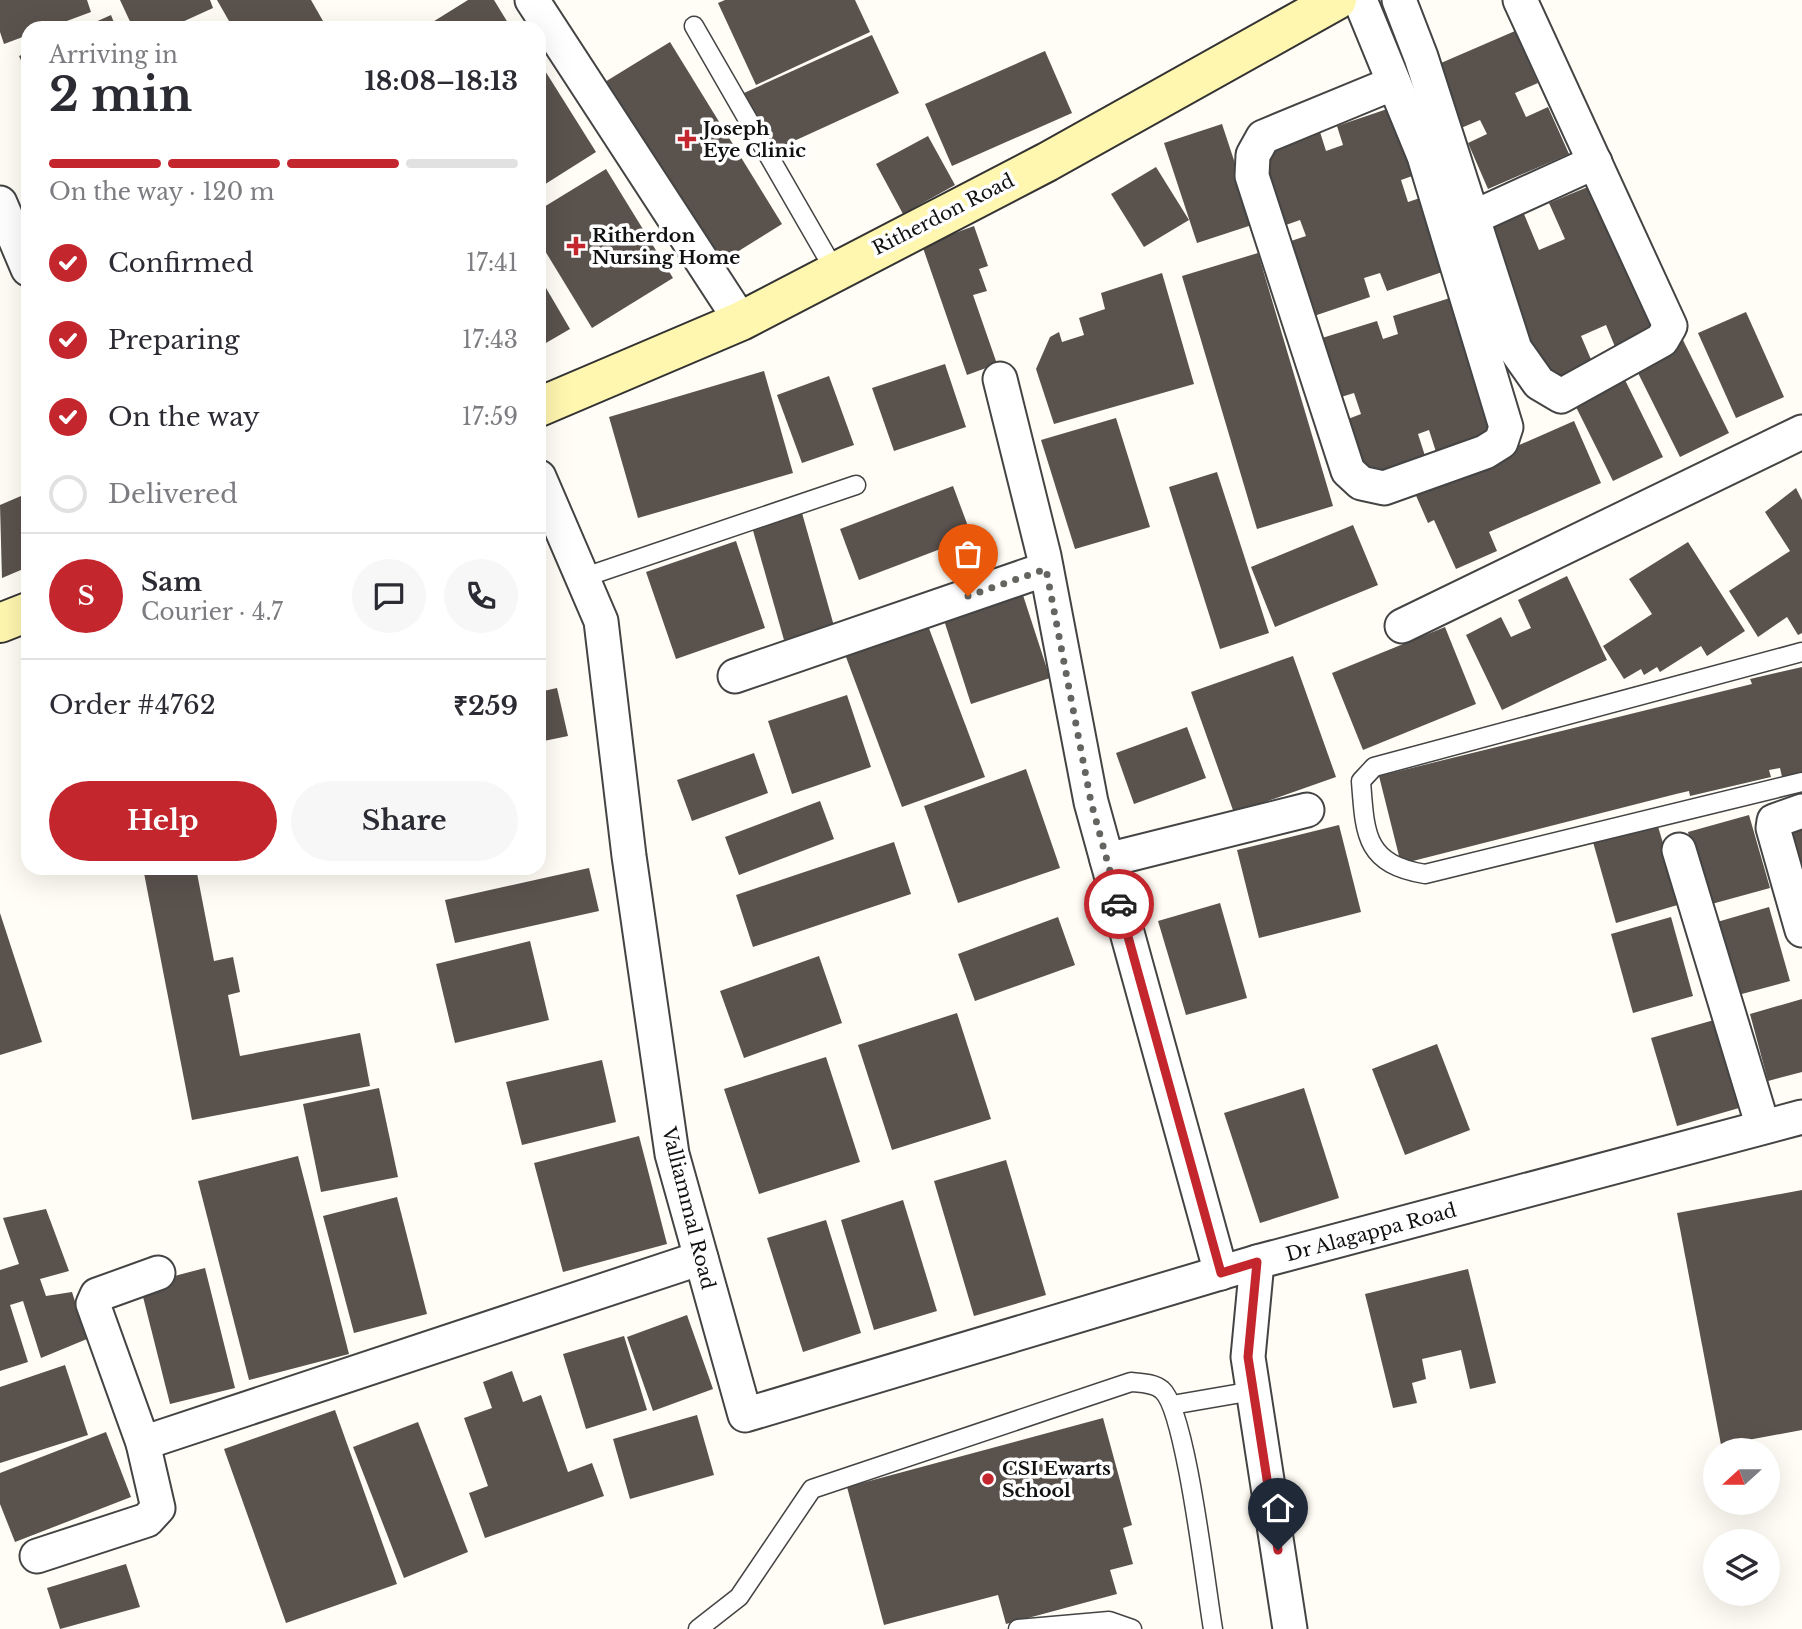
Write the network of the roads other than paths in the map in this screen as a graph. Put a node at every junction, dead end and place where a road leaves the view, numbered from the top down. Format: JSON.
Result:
{"nodes":[{"id":1,"x":532,"y":0,"type":"edge"},
{"id":2,"x":1337,"y":0,"type":"edge"},
{"id":3,"x":1360,"y":0,"type":"edge"},
{"id":4,"x":1399,"y":0,"type":"edge"},
{"id":5,"x":1520,"y":0,"type":"edge"},
{"id":6,"x":546,"y":21,"type":"edge"},
{"id":7,"x":546,"y":22,"type":"edge"},
{"id":8,"x":694,"y":26,"type":"dead end"},
{"id":9,"x":1394,"y":83,"type":"junction"},
{"id":10,"x":1595,"y":162,"type":"junction"},
{"id":11,"x":0,"y":203,"type":"edge"},
{"id":12,"x":1472,"y":218,"type":"junction"},
{"id":13,"x":21,"y":252,"type":"edge"},
{"id":14,"x":835,"y":271,"type":"junction"},
{"id":15,"x":741,"y":321,"type":"junction"},
{"id":16,"x":1000,"y":379,"type":"dead end"},
{"id":17,"x":546,"y":404,"type":"edge"},
{"id":18,"x":1802,"y":432,"type":"edge"},
{"id":19,"x":856,"y":485,"type":"dead end"},
{"id":20,"x":546,"y":493,"type":"edge"},
{"id":21,"x":1046,"y":569,"type":"junction"},
{"id":22,"x":582,"y":578,"type":"junction"},
{"id":23,"x":21,"y":615,"type":"edge"},
{"id":24,"x":0,"y":623,"type":"edge"},
{"id":25,"x":1402,"y":626,"type":"dead end"},
{"id":26,"x":1802,"y":653,"type":"edge"},
{"id":27,"x":735,"y":676,"type":"dead end"},
{"id":28,"x":1802,"y":782,"type":"edge"},
{"id":29,"x":1307,"y":810,"type":"dead end"},
{"id":30,"x":1802,"y":811,"type":"edge"},
{"id":31,"x":1679,"y":850,"type":"dead end"},
{"id":32,"x":1107,"y":860,"type":"junction"},
{"id":33,"x":1802,"y":930,"type":"edge"},
{"id":34,"x":1802,"y":1116,"type":"edge"},
{"id":35,"x":1763,"y":1127,"type":"junction"},
{"id":36,"x":701,"y":1258,"type":"junction"},
{"id":37,"x":1257,"y":1262,"type":"junction"},
{"id":38,"x":158,"y":1273,"type":"dead end"},
{"id":39,"x":1221,"y":1273,"type":"junction"},
{"id":40,"x":1253,"y":1391,"type":"junction"},
{"id":41,"x":1172,"y":1405,"type":"junction"},
{"id":42,"x":143,"y":1443,"type":"junction"},
{"id":43,"x":37,"y":1556,"type":"dead end"},
{"id":44,"x":698,"y":1629,"type":"edge"},
{"id":45,"x":1018,"y":1629,"type":"edge"},
{"id":46,"x":1132,"y":1629,"type":"edge"},
{"id":47,"x":1213,"y":1629,"type":"edge"},
{"id":48,"x":1290,"y":1629,"type":"edge"}],
"edges":[{"from":1,"to":6,"type":"street"},
{"from":2,"to":14,"type":"main road","name":"Ritherdon Road"},
{"from":3,"to":9,"type":"street"},
{"from":4,"to":12,"type":"street"},
{"from":5,"to":10,"type":"street"},
{"from":7,"to":15,"type":"street"},
{"from":8,"to":14,"type":"lane"},
{"from":9,"to":9,"type":"street"},
{"from":10,"to":12,"type":"street"},
{"from":10,"to":12,"type":"street"},
{"from":11,"to":13,"type":"street"},
{"from":14,"to":15,"type":"main road","name":"Ritherdon Road"},
{"from":15,"to":17,"type":"main road","name":"Ritherdon Road"},
{"from":16,"to":21,"type":"street"},
{"from":18,"to":25,"type":"street"},
{"from":19,"to":22,"type":"lane"},
{"from":20,"to":22,"type":"street","name":"Valliammal Road"},
{"from":21,"to":27,"type":"street"},
{"from":21,"to":32,"type":"street"},
{"from":22,"to":36,"type":"street","name":"Valliammal Road"},
{"from":23,"to":24,"type":"main road"},
{"from":26,"to":28,"type":"lane"},
{"from":29,"to":32,"type":"street"},
{"from":30,"to":33,"type":"street"},
{"from":31,"to":35,"type":"street"},
{"from":32,"to":39,"type":"street"},
{"from":34,"to":35,"type":"street","name":"Dr Alagappa Road"},
{"from":35,"to":37,"type":"street","name":"Dr Alagappa Road"},
{"from":36,"to":39,"type":"street","name":"Valliammal Road"},
{"from":36,"to":42,"type":"street"},
{"from":37,"to":39,"type":"street","name":"Valliammal Road"},
{"from":37,"to":40,"type":"street"},
{"from":38,"to":42,"type":"street"},
{"from":40,"to":41,"type":"lane"},
{"from":40,"to":48,"type":"street"},
{"from":41,"to":44,"type":"lane"},
{"from":41,"to":47,"type":"lane"},
{"from":42,"to":43,"type":"street"},
{"from":45,"to":46,"type":"lane"}]}
